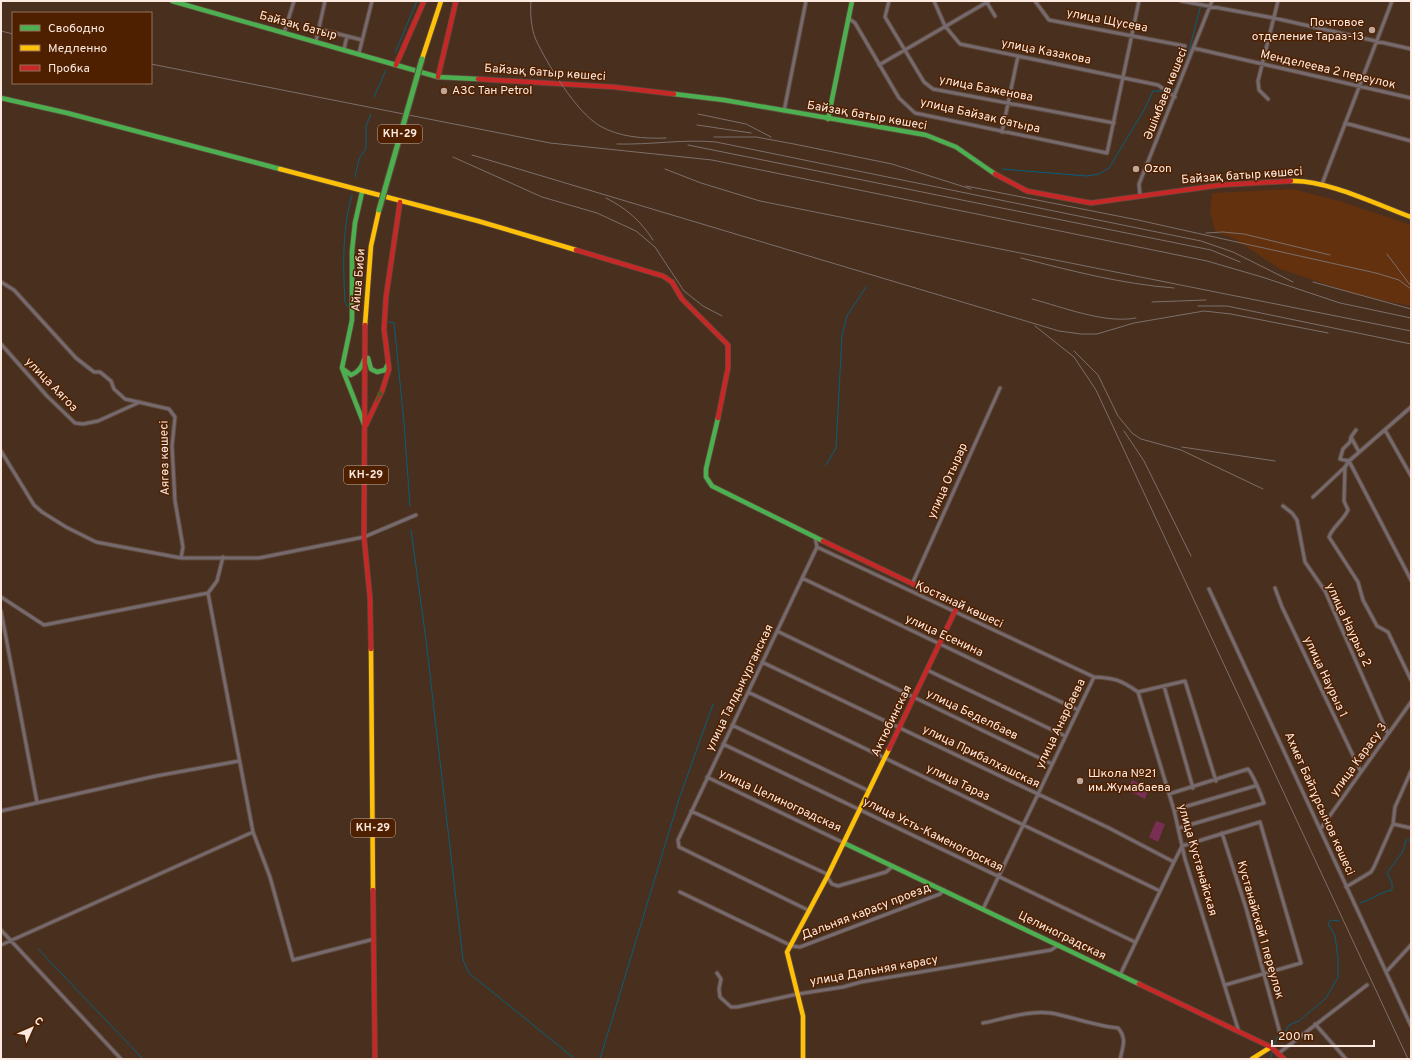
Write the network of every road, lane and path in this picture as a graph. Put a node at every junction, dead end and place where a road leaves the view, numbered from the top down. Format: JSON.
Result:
{"nodes":[{"id":1,"x":172,"y":1,"type":"edge"},
{"id":2,"x":294,"y":1,"type":"edge"},
{"id":3,"x":325,"y":1,"type":"edge"},
{"id":4,"x":372,"y":1,"type":"edge"},
{"id":5,"x":424,"y":1,"type":"edge"},
{"id":6,"x":441,"y":1,"type":"edge"},
{"id":7,"x":456,"y":1,"type":"edge"},
{"id":8,"x":806,"y":1,"type":"edge"},
{"id":9,"x":852,"y":1,"type":"edge"},
{"id":10,"x":889,"y":1,"type":"edge"},
{"id":11,"x":934,"y":1,"type":"edge"},
{"id":12,"x":987,"y":1,"type":"edge"},
{"id":13,"x":1035,"y":1,"type":"edge"},
{"id":14,"x":1139,"y":1,"type":"edge"},
{"id":15,"x":1181,"y":1,"type":"edge"},
{"id":16,"x":1212,"y":1,"type":"edge"},
{"id":17,"x":1278,"y":1,"type":"edge"},
{"id":18,"x":1392,"y":1,"type":"edge"},
{"id":19,"x":1210,"y":5,"type":"junction"},
{"id":20,"x":995,"y":16,"type":"dead end"},
{"id":21,"x":848,"y":18,"type":"junction"},
{"id":22,"x":1274,"y":18,"type":"junction"},
{"id":23,"x":945,"y":26,"type":"junction"},
{"id":24,"x":319,"y":28,"type":"junction"},
{"id":25,"x":284,"y":33,"type":"junction"},
{"id":26,"x":1132,"y":35,"type":"junction"},
{"id":27,"x":347,"y":36,"type":"junction"},
{"id":28,"x":362,"y":40,"type":"junction"},
{"id":29,"x":316,"y":41,"type":"junction"},
{"id":30,"x":1377,"y":43,"type":"junction"},
{"id":31,"x":1185,"y":46,"type":"dead end"},
{"id":32,"x":1194,"y":48,"type":"junction"},
{"id":33,"x":344,"y":49,"type":"junction"},
{"id":34,"x":905,"y":49,"type":"junction"},
{"id":35,"x":1411,"y":49,"type":"edge"},
{"id":36,"x":359,"y":53,"type":"junction"},
{"id":37,"x":1018,"y":56,"type":"junction"},
{"id":38,"x":1263,"y":63,"type":"junction"},
{"id":39,"x":396,"y":65,"type":"junction"},
{"id":40,"x":879,"y":65,"type":"junction"},
{"id":41,"x":1123,"y":76,"type":"junction"},
{"id":42,"x":438,"y":77,"type":"junction"},
{"id":43,"x":1360,"y":87,"type":"junction"},
{"id":44,"x":1175,"y":97,"type":"junction"},
{"id":45,"x":1,"y":98,"type":"edge"},
{"id":46,"x":1411,"y":98,"type":"edge"},
{"id":47,"x":1268,"y":99,"type":"dead end"},
{"id":48,"x":1008,"y":103,"type":"junction"},
{"id":49,"x":784,"y":112,"type":"junction"},
{"id":50,"x":828,"y":119,"type":"junction"},
{"id":51,"x":1114,"y":123,"type":"junction"},
{"id":52,"x":1346,"y":123,"type":"junction"},
{"id":53,"x":1002,"y":132,"type":"junction"},
{"id":54,"x":1411,"y":141,"type":"edge"},
{"id":55,"x":1322,"y":184,"type":"junction"},
{"id":56,"x":362,"y":192,"type":"junction"},
{"id":57,"x":1140,"y":195,"type":"junction"},
{"id":58,"x":400,"y":202,"type":"junction"},
{"id":59,"x":1411,"y":217,"type":"edge"},
{"id":60,"x":1,"y":282,"type":"edge"},
{"id":61,"x":1,"y":344,"type":"edge"},
{"id":62,"x":366,"y":353,"type":"junction"},
{"id":63,"x":388,"y":363,"type":"junction"},
{"id":64,"x":342,"y":368,"type":"junction"},
{"id":65,"x":1000,"y":388,"type":"dead end"},
{"id":66,"x":140,"y":402,"type":"junction"},
{"id":67,"x":1411,"y":407,"type":"edge"},
{"id":68,"x":365,"y":428,"type":"junction"},
{"id":69,"x":1356,"y":430,"type":"dead end"},
{"id":70,"x":1385,"y":430,"type":"junction"},
{"id":71,"x":1351,"y":437,"type":"junction"},
{"id":72,"x":1,"y":451,"type":"edge"},
{"id":73,"x":1359,"y":452,"type":"junction"},
{"id":74,"x":1349,"y":461,"type":"junction"},
{"id":75,"x":1345,"y":467,"type":"junction"},
{"id":76,"x":1411,"y":476,"type":"edge"},
{"id":77,"x":1313,"y":497,"type":"dead end"},
{"id":78,"x":1283,"y":506,"type":"dead end"},
{"id":79,"x":416,"y":515,"type":"dead end"},
{"id":80,"x":364,"y":537,"type":"junction"},
{"id":81,"x":814,"y":537,"type":"junction"},
{"id":82,"x":817,"y":547,"type":"junction"},
{"id":83,"x":223,"y":557,"type":"junction"},
{"id":84,"x":181,"y":558,"type":"junction"},
{"id":85,"x":802,"y":578,"type":"junction"},
{"id":86,"x":1411,"y":580,"type":"edge"},
{"id":87,"x":912,"y":582,"type":"junction"},
{"id":88,"x":1275,"y":588,"type":"dead end"},
{"id":89,"x":1209,"y":589,"type":"dead end"},
{"id":90,"x":208,"y":593,"type":"junction"},
{"id":91,"x":1,"y":597,"type":"edge"},
{"id":92,"x":1,"y":611,"type":"edge"},
{"id":93,"x":955,"y":614,"type":"junction"},
{"id":94,"x":777,"y":631,"type":"junction"},
{"id":95,"x":940,"y":643,"type":"junction"},
{"id":96,"x":762,"y":662,"type":"junction"},
{"id":97,"x":927,"y":670,"type":"junction"},
{"id":98,"x":1094,"y":678,"type":"junction"},
{"id":99,"x":1411,"y":680,"type":"edge"},
{"id":100,"x":1164,"y":686,"type":"junction"},
{"id":101,"x":748,"y":692,"type":"junction"},
{"id":102,"x":1138,"y":692,"type":"junction"},
{"id":103,"x":914,"y":697,"type":"junction"},
{"id":104,"x":1411,"y":702,"type":"edge"},
{"id":105,"x":1078,"y":710,"type":"junction"},
{"id":106,"x":732,"y":725,"type":"junction"},
{"id":107,"x":899,"y":728,"type":"junction"},
{"id":108,"x":1388,"y":734,"type":"junction"},
{"id":109,"x":1065,"y":736,"type":"junction"},
{"id":110,"x":723,"y":744,"type":"junction"},
{"id":111,"x":885,"y":758,"type":"junction"},
{"id":112,"x":239,"y":761,"type":"junction"},
{"id":113,"x":1052,"y":764,"type":"junction"},
{"id":114,"x":1411,"y":771,"type":"edge"},
{"id":115,"x":1361,"y":772,"type":"junction"},
{"id":116,"x":707,"y":777,"type":"junction"},
{"id":117,"x":1216,"y":781,"type":"junction"},
{"id":118,"x":1255,"y":786,"type":"junction"},
{"id":119,"x":1193,"y":788,"type":"junction"},
{"id":120,"x":869,"y":792,"type":"junction"},
{"id":121,"x":1169,"y":794,"type":"junction"},
{"id":122,"x":1037,"y":795,"type":"junction"},
{"id":123,"x":37,"y":802,"type":"junction"},
{"id":124,"x":860,"y":810,"type":"junction"},
{"id":125,"x":1174,"y":810,"type":"junction"},
{"id":126,"x":1,"y":811,"type":"edge"},
{"id":127,"x":691,"y":811,"type":"junction"},
{"id":128,"x":1023,"y":824,"type":"junction"},
{"id":129,"x":1393,"y":824,"type":"junction"},
{"id":130,"x":1179,"y":828,"type":"junction"},
{"id":131,"x":1321,"y":828,"type":"junction"},
{"id":132,"x":1411,"y":828,"type":"edge"},
{"id":133,"x":253,"y":832,"type":"junction"},
{"id":134,"x":1222,"y":833,"type":"junction"},
{"id":135,"x":844,"y":843,"type":"junction"},
{"id":136,"x":1182,"y":846,"type":"junction"},
{"id":137,"x":1174,"y":862,"type":"junction"},
{"id":138,"x":893,"y":866,"type":"junction"},
{"id":139,"x":827,"y":876,"type":"junction"},
{"id":140,"x":998,"y":877,"type":"junction"},
{"id":141,"x":1346,"y":886,"type":"junction"},
{"id":142,"x":945,"y":890,"type":"junction"},
{"id":143,"x":1160,"y":891,"type":"junction"},
{"id":144,"x":680,"y":892,"type":"dead end"},
{"id":145,"x":983,"y":909,"type":"junction"},
{"id":146,"x":810,"y":911,"type":"junction"},
{"id":147,"x":1,"y":930,"type":"edge"},
{"id":148,"x":374,"y":939,"type":"junction"},
{"id":149,"x":11,"y":941,"type":"junction"},
{"id":150,"x":1135,"y":942,"type":"junction"},
{"id":151,"x":1058,"y":945,"type":"junction"},
{"id":152,"x":1411,"y":945,"type":"edge"},
{"id":153,"x":1,"y":946,"type":"edge"},
{"id":154,"x":791,"y":946,"type":"junction"},
{"id":155,"x":1387,"y":971,"type":"junction"},
{"id":156,"x":717,"y":973,"type":"dead end"},
{"id":157,"x":1263,"y":974,"type":"junction"},
{"id":158,"x":1120,"y":975,"type":"junction"},
{"id":159,"x":1225,"y":985,"type":"junction"},
{"id":160,"x":1367,"y":985,"type":"dead end"},
{"id":161,"x":798,"y":994,"type":"junction"},
{"id":162,"x":983,"y":1023,"type":"dead end"},
{"id":163,"x":1315,"y":1024,"type":"junction"},
{"id":164,"x":1411,"y":1026,"type":"edge"},
{"id":165,"x":1239,"y":1032,"type":"junction"},
{"id":166,"x":1280,"y":1033,"type":"dead end"},
{"id":167,"x":1270,"y":1047,"type":"junction"},
{"id":168,"x":1279,"y":1053,"type":"junction"},
{"id":169,"x":121,"y":1059,"type":"edge"},
{"id":170,"x":375,"y":1059,"type":"edge"},
{"id":171,"x":804,"y":1059,"type":"edge"},
{"id":172,"x":1120,"y":1059,"type":"edge"},
{"id":173,"x":1252,"y":1059,"type":"edge"},
{"id":174,"x":1284,"y":1059,"type":"edge"},
{"id":175,"x":1346,"y":1059,"type":"edge"}],
"edges":[{"from":1,"to":25,"type":"main road","name":"Байзақ батыр"},
{"from":2,"to":25,"type":"street"},
{"from":3,"to":24,"type":"street"},
{"from":4,"to":28,"type":"street"},
{"from":5,"to":39,"type":"main road"},
{"from":6,"to":62,"type":"main road","name":"Айша Биби","number":"КН-29","bridge":true},
{"from":7,"to":42,"type":"main road"},
{"from":8,"to":49,"type":"street"},
{"from":9,"to":21,"type":"main road"},
{"from":10,"to":34,"type":"street","name":"улица Баженова"},
{"from":11,"to":23,"type":"street","name":"улица Казакова"},
{"from":12,"to":20,"type":"street"},
{"from":12,"to":23,"type":"street"},
{"from":13,"to":26,"type":"street","name":"улица Щусева"},
{"from":14,"to":26,"type":"street"},
{"from":15,"to":19,"type":"street"},
{"from":16,"to":19,"type":"street","name":"Әшімбаев көшесі"},
{"from":17,"to":22,"type":"street"},
{"from":18,"to":30,"type":"street"},
{"from":19,"to":22,"type":"street"},
{"from":19,"to":32,"type":"street","name":"Әшімбаев көшесі"},
{"from":21,"to":40,"type":"street","name":"улица Байзак батыра"},
{"from":21,"to":50,"type":"main road"},
{"from":22,"to":30,"type":"street"},
{"from":22,"to":38,"type":"street"},
{"from":23,"to":34,"type":"street"},
{"from":23,"to":37,"type":"street","name":"улица Казакова"},
{"from":24,"to":27,"type":"street"},
{"from":24,"to":29,"type":"street"},
{"from":25,"to":29,"type":"main road","name":"Байзақ батыр"},
{"from":26,"to":31,"type":"street","name":"улица Щусева"},
{"from":26,"to":41,"type":"street"},
{"from":27,"to":28,"type":"street"},
{"from":27,"to":33,"type":"street"},
{"from":28,"to":36,"type":"street"},
{"from":29,"to":33,"type":"main road","name":"Байзақ батыр"},
{"from":30,"to":35,"type":"street"},
{"from":30,"to":43,"type":"street"},
{"from":32,"to":38,"type":"street","name":"Менделеева 2 переулок"},
{"from":32,"to":44,"type":"street","name":"Әшімбаев көшесі"},
{"from":33,"to":36,"type":"main road","name":"Байзақ батыр"},
{"from":34,"to":40,"type":"street"},
{"from":34,"to":48,"type":"street","name":"улица Баженова"},
{"from":36,"to":39,"type":"main road","name":"Байзақ батыр"},
{"from":37,"to":41,"type":"street","name":"улица Казакова"},
{"from":37,"to":48,"type":"street"},
{"from":38,"to":43,"type":"street","name":"Менделеева 2 переулок"},
{"from":38,"to":47,"type":"street"},
{"from":39,"to":42,"type":"main road","name":"Байзақ батыр көшесі"},
{"from":40,"to":53,"type":"street","name":"улица Байзак батыра"},
{"from":41,"to":44,"type":"street","name":"улица Казакова"},
{"from":41,"to":51,"type":"street"},
{"from":42,"to":49,"type":"main road","name":"Байзақ батыр көшесі"},
{"from":43,"to":46,"type":"street","name":"Менделеева 2 переулок"},
{"from":43,"to":52,"type":"street"},
{"from":44,"to":57,"type":"street","name":"Әшімбаев көшесі"},
{"from":45,"to":56,"type":"main road"},
{"from":48,"to":51,"type":"street","name":"улица Баженова"},
{"from":48,"to":53,"type":"street"},
{"from":49,"to":50,"type":"main road","name":"Байзақ батыр көшесі"},
{"from":50,"to":57,"type":"main road","name":"Байзақ батыр көшесі"},
{"from":51,"to":53,"type":"street","name":"улица Байзак батыра"},
{"from":52,"to":54,"type":"street"},
{"from":52,"to":55,"type":"street"},
{"from":55,"to":57,"type":"main road","name":"Байзақ батыр көшесі"},
{"from":55,"to":59,"type":"main road","name":"Байзақ батыр көшесі"},
{"from":56,"to":58,"type":"main road"},
{"from":56,"to":64,"type":"main road"},
{"from":58,"to":63,"type":"main road"},
{"from":58,"to":81,"type":"main road"},
{"from":60,"to":66,"type":"street","name":"Аягөз көшесі"},
{"from":61,"to":66,"type":"street","name":"улица Аягоз"},
{"from":62,"to":63,"type":"main road"},
{"from":62,"to":64,"type":"main road"},
{"from":62,"to":68,"type":"main road","number":"КН-29"},
{"from":68,"to":63,"type":"main road","one_way":true},
{"from":64,"to":68,"type":"main road"},
{"from":65,"to":87,"type":"street","name":"улица Отырар"},
{"from":66,"to":84,"type":"street","name":"Аягөз көшесі"},
{"from":67,"to":70,"type":"street"},
{"from":68,"to":80,"type":"main road","number":"КН-29"},
{"from":69,"to":71,"type":"street"},
{"from":70,"to":73,"type":"street"},
{"from":70,"to":76,"type":"street"},
{"from":71,"to":73,"type":"street"},
{"from":71,"to":74,"type":"street"},
{"from":72,"to":84,"type":"street"},
{"from":73,"to":74,"type":"street"},
{"from":74,"to":75,"type":"street"},
{"from":74,"to":86,"type":"street"},
{"from":75,"to":77,"type":"street"},
{"from":75,"to":99,"type":"street"},
{"from":78,"to":108,"type":"street","name":"улица Наурыз 2"},
{"from":79,"to":80,"type":"street"},
{"from":80,"to":83,"type":"street"},
{"from":80,"to":148,"type":"main road","number":"КН-29"},
{"from":81,"to":82,"type":"street"},
{"from":81,"to":87,"type":"main road"},
{"from":82,"to":85,"type":"street","name":"улица Талдыкурганская"},
{"from":82,"to":93,"type":"street","name":"Қостанай көшесі"},
{"from":83,"to":84,"type":"street"},
{"from":83,"to":90,"type":"street"},
{"from":85,"to":94,"type":"street","name":"улица Талдыкурганская"},
{"from":85,"to":95,"type":"street","name":"улица Есенина"},
{"from":87,"to":93,"type":"main road","name":"Актюбинская"},
{"from":88,"to":115,"type":"street","name":"улица Наурыз 1"},
{"from":89,"to":131,"type":"street","name":"Ахмет Байтұрсынов көшесі"},
{"from":90,"to":91,"type":"street"},
{"from":90,"to":112,"type":"street"},
{"from":92,"to":123,"type":"street"},
{"from":93,"to":95,"type":"main road","name":"Актюбинская"},
{"from":93,"to":98,"type":"street","name":"Қостанай көшесі"},
{"from":94,"to":96,"type":"street","name":"улица Талдыкурганская"},
{"from":94,"to":103,"type":"street","name":"улица Беделбаев"},
{"from":95,"to":97,"type":"main road","name":"Актюбинская"},
{"from":95,"to":105,"type":"street","name":"улица Есенина"},
{"from":96,"to":101,"type":"street","name":"улица Талдыкурганская"},
{"from":96,"to":107,"type":"street","name":"улица Прибалхашская"},
{"from":97,"to":103,"type":"main road","name":"Актюбинская"},
{"from":97,"to":109,"type":"street"},
{"from":98,"to":102,"type":"street"},
{"from":98,"to":105,"type":"street","name":"улица Анарбаева"},
{"from":100,"to":102,"type":"street"},
{"from":100,"to":117,"type":"street"},
{"from":100,"to":119,"type":"street"},
{"from":101,"to":106,"type":"street","name":"улица Талдыкурганская"},
{"from":101,"to":111,"type":"street","name":"улица Тараз"},
{"from":102,"to":121,"type":"street","name":"улица Кустанайская"},
{"from":103,"to":107,"type":"main road","name":"Актюбинская"},
{"from":103,"to":113,"type":"street","name":"улица Беделбаев"},
{"from":104,"to":108,"type":"street","name":"улица Карасу 3"},
{"from":105,"to":109,"type":"street","name":"улица Анарбаева"},
{"from":106,"to":110,"type":"street","name":"улица Талдыкурганская"},
{"from":106,"to":120,"type":"street"},
{"from":107,"to":111,"type":"main road","name":"Актюбинская"},
{"from":107,"to":122,"type":"street","name":"улица Прибалхашская"},
{"from":108,"to":115,"type":"street","name":"улица Карасу 3"},
{"from":109,"to":113,"type":"street","name":"улица Анарбаева"},
{"from":110,"to":116,"type":"street","name":"улица Талдыкурганская"},
{"from":110,"to":124,"type":"street","name":"улица Усть-Каменогорская"},
{"from":111,"to":120,"type":"main road","name":"Актюбинская"},
{"from":111,"to":128,"type":"street","name":"улица Тараз"},
{"from":112,"to":123,"type":"street"},
{"from":112,"to":133,"type":"street"},
{"from":113,"to":122,"type":"street","name":"улица Анарбаева"},
{"from":114,"to":129,"type":"street"},
{"from":115,"to":131,"type":"street","name":"улица Карасу 3"},
{"from":116,"to":127,"type":"street","name":"улица Талдыкурганская"},
{"from":116,"to":135,"type":"street","name":"улица Целиноградская"},
{"from":117,"to":118,"type":"street"},
{"from":117,"to":119,"type":"street"},
{"from":118,"to":125,"type":"street"},
{"from":118,"to":130,"type":"street"},
{"from":119,"to":121,"type":"street"},
{"from":120,"to":124,"type":"main road","name":"Актюбинская"},
{"from":121,"to":125,"type":"street","name":"улица Кустанайская"},
{"from":122,"to":128,"type":"street","name":"улица Анарбаева"},
{"from":122,"to":137,"type":"street","name":"улица Прибалхашская"},
{"from":123,"to":126,"type":"street"},
{"from":124,"to":135,"type":"main road","name":"Актюбинская"},
{"from":124,"to":140,"type":"street","name":"улица Усть-Каменогорская"},
{"from":125,"to":130,"type":"street","name":"улица Кустанайская"},
{"from":127,"to":139,"type":"street"},
{"from":127,"to":146,"type":"street","name":"улица Талдыкурганская"},
{"from":128,"to":140,"type":"street","name":"улица Анарбаева"},
{"from":128,"to":143,"type":"street","name":"улица Тараз"},
{"from":129,"to":132,"type":"street"},
{"from":129,"to":141,"type":"street"},
{"from":130,"to":136,"type":"street","name":"улица Кустанайская"},
{"from":131,"to":141,"type":"street","name":"Ахмет Байтұрсынов көшесі"},
{"from":133,"to":148,"type":"street"},
{"from":133,"to":149,"type":"street"},
{"from":134,"to":136,"type":"street"},
{"from":134,"to":157,"type":"street","name":"Кустанайскай 1 переулок"},
{"from":134,"to":157,"type":"street"},
{"from":135,"to":138,"type":"main road","name":"Целиноградская"},
{"from":135,"to":139,"type":"main road","name":"Актюбинская"},
{"from":136,"to":137,"type":"street"},
{"from":136,"to":159,"type":"street","name":"улица Кустанайская"},
{"from":137,"to":143,"type":"street"},
{"from":138,"to":139,"type":"street"},
{"from":138,"to":142,"type":"main road","name":"Целиноградская"},
{"from":139,"to":146,"type":"main road","name":"Актюбинская"},
{"from":140,"to":145,"type":"street","name":"улица Анарбаева"},
{"from":140,"to":150,"type":"street","name":"улица Усть-Каменогорская"},
{"from":141,"to":155,"type":"street","name":"Ахмет Байтұрсынов көшесі"},
{"from":142,"to":145,"type":"main road","name":"Целиноградская"},
{"from":142,"to":154,"type":"street","name":"Дальняя карасу проезд"},
{"from":143,"to":150,"type":"street"},
{"from":144,"to":154,"type":"street","name":"Дальняя карасу проезд"},
{"from":145,"to":151,"type":"main road","name":"Целиноградская"},
{"from":146,"to":154,"type":"main road","name":"Актюбинская"},
{"from":147,"to":149,"type":"street"},
{"from":148,"to":170,"type":"main road","number":"КН-29"},
{"from":149,"to":153,"type":"street"},
{"from":149,"to":169,"type":"street"},
{"from":150,"to":158,"type":"street"},
{"from":151,"to":158,"type":"main road","name":"Целиноградская"},
{"from":151,"to":161,"type":"street","name":"улица Дальняя карасу"},
{"from":152,"to":155,"type":"street"},
{"from":154,"to":161,"type":"main road"},
{"from":155,"to":164,"type":"street","name":"Ахмет Байтұрсынов көшесі"},
{"from":156,"to":161,"type":"street","name":"улица Дальняя карасу"},
{"from":157,"to":159,"type":"street"},
{"from":157,"to":166,"type":"street","name":"Кустанайскай 1 переулок"},
{"from":158,"to":165,"type":"main road","name":"Целиноградская"},
{"from":159,"to":165,"type":"street","name":"улица Кустанайская"},
{"from":160,"to":163,"type":"street"},
{"from":161,"to":171,"type":"main road"},
{"from":162,"to":172,"type":"street"},
{"from":163,"to":168,"type":"street"},
{"from":163,"to":175,"type":"street"},
{"from":165,"to":167,"type":"main road","name":"Целиноградская"},
{"from":167,"to":168,"type":"main road"},
{"from":167,"to":173,"type":"main road"},
{"from":168,"to":174,"type":"main road"}]}
